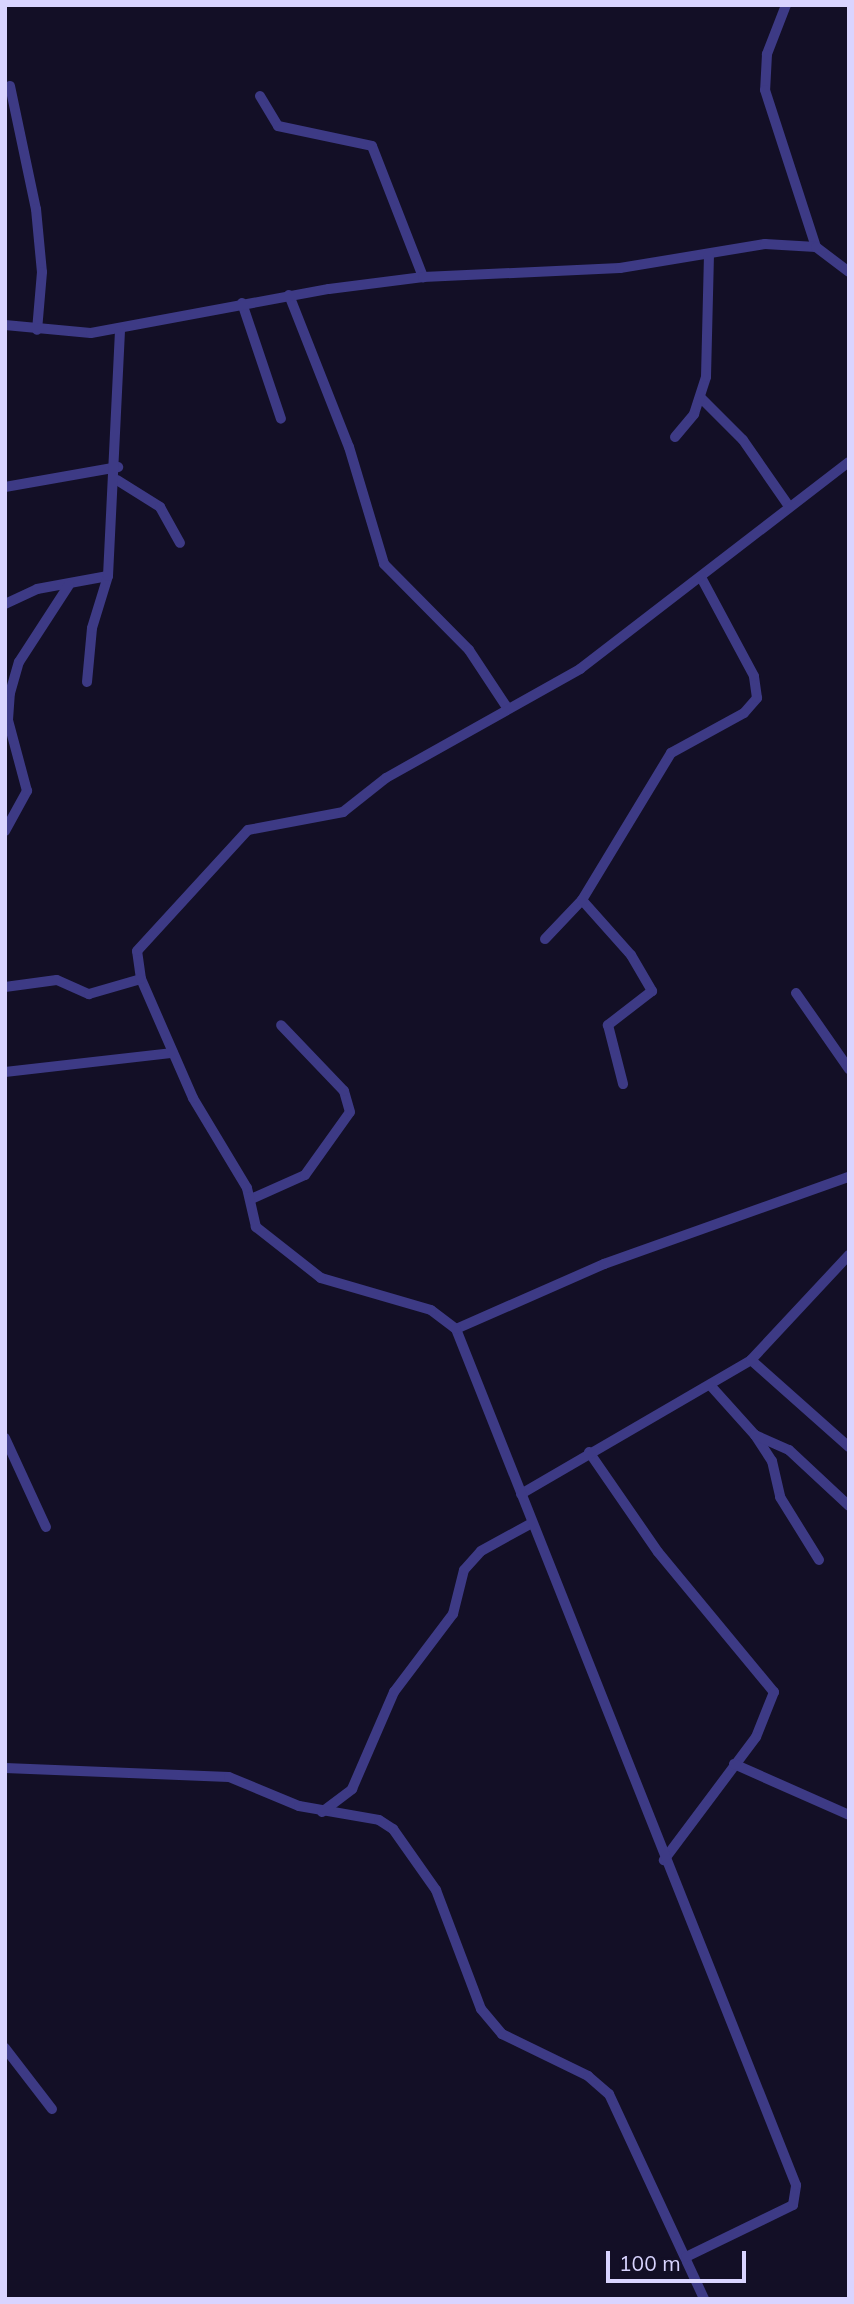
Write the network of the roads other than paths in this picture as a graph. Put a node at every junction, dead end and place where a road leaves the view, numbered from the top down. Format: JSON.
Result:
{"nodes":[{"id":1,"x":786,"y":5,"type":"edge"},
{"id":2,"x":10,"y":86,"type":"dead end"},
{"id":3,"x":260,"y":96,"type":"dead end"},
{"id":4,"x":817,"y":247,"type":"junction"},
{"id":5,"x":709,"y":254,"type":"junction"},
{"id":6,"x":849,"y":272,"type":"edge"},
{"id":7,"x":423,"y":277,"type":"junction"},
{"id":8,"x":289,"y":295,"type":"junction"},
{"id":9,"x":242,"y":303,"type":"junction"},
{"id":10,"x":5,"y":325,"type":"edge"},
{"id":11,"x":37,"y":330,"type":"junction"},
{"id":12,"x":120,"y":330,"type":"junction"},
{"id":13,"x":701,"y":398,"type":"junction"},
{"id":14,"x":281,"y":419,"type":"dead end"},
{"id":15,"x":675,"y":437,"type":"dead end"},
{"id":16,"x":849,"y":462,"type":"edge"},
{"id":17,"x":118,"y":467,"type":"junction"},
{"id":18,"x":117,"y":480,"type":"junction"},
{"id":19,"x":5,"y":487,"type":"edge"},
{"id":20,"x":788,"y":505,"type":"junction"},
{"id":21,"x":180,"y":542,"type":"dead end"},
{"id":22,"x":108,"y":576,"type":"junction"},
{"id":23,"x":702,"y":579,"type":"junction"},
{"id":24,"x":69,"y":585,"type":"junction"},
{"id":25,"x":5,"y":604,"type":"edge"},
{"id":26,"x":87,"y":682,"type":"dead end"},
{"id":27,"x":506,"y":706,"type":"junction"},
{"id":28,"x":9,"y":745,"type":"edge"},
{"id":29,"x":5,"y":831,"type":"edge"},
{"id":30,"x":582,"y":900,"type":"junction"},
{"id":31,"x":545,"y":939,"type":"dead end"},
{"id":32,"x":141,"y":979,"type":"junction"},
{"id":33,"x":5,"y":987,"type":"edge"},
{"id":34,"x":796,"y":993,"type":"dead end"},
{"id":35,"x":281,"y":1025,"type":"dead end"},
{"id":36,"x":173,"y":1053,"type":"junction"},
{"id":37,"x":849,"y":1069,"type":"edge"},
{"id":38,"x":5,"y":1072,"type":"edge"},
{"id":39,"x":623,"y":1084,"type":"dead end"},
{"id":40,"x":849,"y":1177,"type":"edge"},
{"id":41,"x":251,"y":1199,"type":"junction"},
{"id":42,"x":849,"y":1255,"type":"edge"},
{"id":43,"x":456,"y":1328,"type":"junction"},
{"id":44,"x":751,"y":1360,"type":"junction"},
{"id":45,"x":710,"y":1385,"type":"junction"},
{"id":46,"x":755,"y":1435,"type":"junction"},
{"id":47,"x":5,"y":1438,"type":"edge"},
{"id":48,"x":849,"y":1447,"type":"edge"},
{"id":49,"x":589,"y":1452,"type":"junction"},
{"id":50,"x":521,"y":1494,"type":"junction"},
{"id":51,"x":849,"y":1506,"type":"edge"},
{"id":52,"x":532,"y":1523,"type":"junction"},
{"id":53,"x":46,"y":1527,"type":"dead end"},
{"id":54,"x":819,"y":1560,"type":"dead end"},
{"id":55,"x":734,"y":1764,"type":"junction"},
{"id":56,"x":5,"y":1768,"type":"edge"},
{"id":57,"x":322,"y":1812,"type":"junction"},
{"id":58,"x":849,"y":1815,"type":"edge"},
{"id":59,"x":664,"y":1860,"type":"junction"},
{"id":60,"x":5,"y":2048,"type":"edge"},
{"id":61,"x":52,"y":2109,"type":"dead end"},
{"id":62,"x":686,"y":2257,"type":"junction"},
{"id":63,"x":704,"y":2299,"type":"edge"}],
"edges":[{"from":1,"to":4,"type":"street"},
{"from":2,"to":11,"type":"street"},
{"from":3,"to":7,"type":"street"},
{"from":4,"to":5,"type":"street"},
{"from":4,"to":6,"type":"street"},
{"from":5,"to":7,"type":"street"},
{"from":5,"to":13,"type":"street"},
{"from":7,"to":8,"type":"street"},
{"from":8,"to":9,"type":"street"},
{"from":8,"to":27,"type":"street"},
{"from":9,"to":12,"type":"street"},
{"from":9,"to":14,"type":"street"},
{"from":10,"to":11,"type":"street"},
{"from":11,"to":12,"type":"street"},
{"from":12,"to":17,"type":"street"},
{"from":13,"to":15,"type":"street"},
{"from":13,"to":20,"type":"street"},
{"from":16,"to":20,"type":"street"},
{"from":17,"to":18,"type":"street"},
{"from":17,"to":19,"type":"street"},
{"from":18,"to":21,"type":"street"},
{"from":18,"to":22,"type":"street"},
{"from":20,"to":23,"type":"street"},
{"from":22,"to":24,"type":"street"},
{"from":22,"to":26,"type":"street"},
{"from":23,"to":27,"type":"street"},
{"from":23,"to":30,"type":"street"},
{"from":24,"to":25,"type":"street"},
{"from":24,"to":28,"type":"street"},
{"from":27,"to":32,"type":"street"},
{"from":28,"to":29,"type":"street"},
{"from":30,"to":31,"type":"street"},
{"from":30,"to":39,"type":"street"},
{"from":32,"to":33,"type":"street"},
{"from":32,"to":36,"type":"street"},
{"from":34,"to":37,"type":"street"},
{"from":35,"to":41,"type":"street"},
{"from":36,"to":38,"type":"street"},
{"from":36,"to":41,"type":"street"},
{"from":40,"to":43,"type":"street"},
{"from":41,"to":43,"type":"street"},
{"from":42,"to":44,"type":"street"},
{"from":43,"to":50,"type":"street"},
{"from":44,"to":45,"type":"street"},
{"from":44,"to":48,"type":"street"},
{"from":45,"to":46,"type":"street"},
{"from":45,"to":49,"type":"street"},
{"from":46,"to":51,"type":"street"},
{"from":46,"to":54,"type":"street"},
{"from":47,"to":53,"type":"street"},
{"from":49,"to":50,"type":"street"},
{"from":49,"to":55,"type":"street"},
{"from":50,"to":52,"type":"street"},
{"from":52,"to":57,"type":"street"},
{"from":52,"to":59,"type":"street"},
{"from":55,"to":58,"type":"street"},
{"from":55,"to":59,"type":"street"},
{"from":56,"to":57,"type":"street"},
{"from":57,"to":62,"type":"street"},
{"from":59,"to":62,"type":"street"},
{"from":60,"to":61,"type":"street"},
{"from":62,"to":63,"type":"street"}]}
